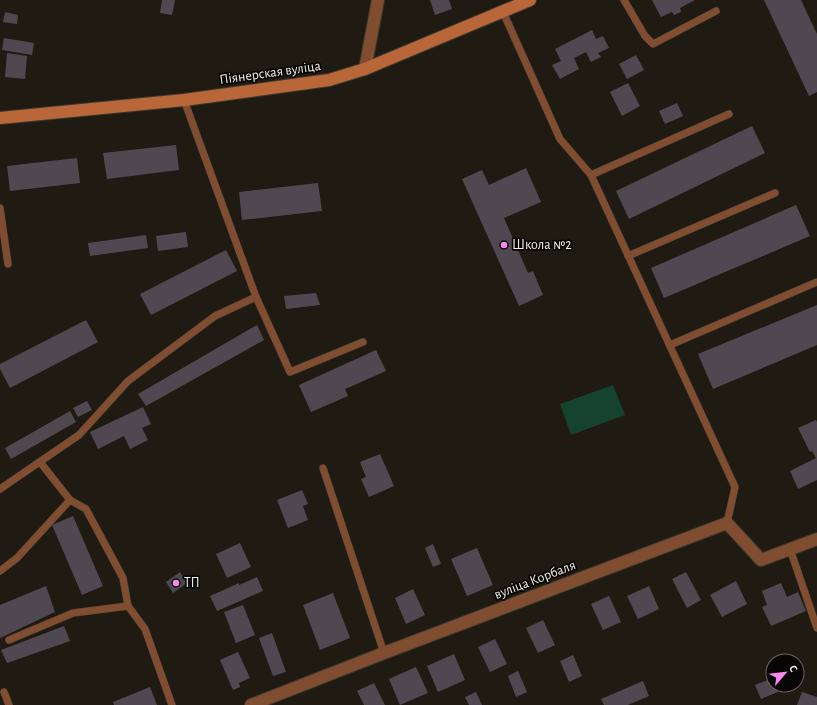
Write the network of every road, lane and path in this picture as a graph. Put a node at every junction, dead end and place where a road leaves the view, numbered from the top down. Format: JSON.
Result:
{"nodes":[{"id":1,"x":378,"y":0,"type":"edge"},
{"id":2,"x":530,"y":0,"type":"edge"},
{"id":3,"x":624,"y":0,"type":"edge"},
{"id":4,"x":716,"y":11,"type":"dead end"},
{"id":5,"x":503,"y":12,"type":"junction"},
{"id":6,"x":365,"y":69,"type":"junction"},
{"id":7,"x":184,"y":100,"type":"junction"},
{"id":8,"x":729,"y":114,"type":"dead end"},
{"id":9,"x":0,"y":118,"type":"edge"},
{"id":10,"x":591,"y":175,"type":"junction"},
{"id":11,"x":775,"y":193,"type":"dead end"},
{"id":12,"x":0,"y":208,"type":"edge"},
{"id":13,"x":628,"y":256,"type":"junction"},
{"id":14,"x":8,"y":264,"type":"dead end"},
{"id":15,"x":817,"y":282,"type":"edge"},
{"id":16,"x":256,"y":297,"type":"junction"},
{"id":17,"x":363,"y":342,"type":"dead end"},
{"id":18,"x":670,"y":345,"type":"junction"},
{"id":19,"x":40,"y":462,"type":"junction"},
{"id":20,"x":323,"y":468,"type":"dead end"},
{"id":21,"x":0,"y":489,"type":"edge"},
{"id":22,"x":70,"y":500,"type":"junction"},
{"id":23,"x":727,"y":523,"type":"junction"},
{"id":24,"x":817,"y":539,"type":"edge"},
{"id":25,"x":790,"y":549,"type":"junction"},
{"id":26,"x":0,"y":571,"type":"edge"},
{"id":27,"x":128,"y":606,"type":"junction"},
{"id":28,"x":817,"y":628,"type":"edge"},
{"id":29,"x":9,"y":640,"type":"dead end"},
{"id":30,"x":384,"y":653,"type":"junction"},
{"id":31,"x":4,"y":692,"type":"dead end"},
{"id":32,"x":9,"y":705,"type":"edge"},
{"id":33,"x":172,"y":705,"type":"edge"},
{"id":34,"x":251,"y":705,"type":"edge"}],
"edges":[{"from":1,"to":6,"type":"street"},
{"from":2,"to":5,"type":"street","name":"Піянерская вуліца"},
{"from":3,"to":4,"type":"lane"},
{"from":5,"to":6,"type":"street","name":"Піянерская вуліца"},
{"from":5,"to":10,"type":"lane"},
{"from":6,"to":7,"type":"street","name":"Піянерская вуліца"},
{"from":7,"to":9,"type":"street","name":"Піянерская вуліца"},
{"from":7,"to":16,"type":"lane"},
{"from":8,"to":10,"type":"lane"},
{"from":10,"to":13,"type":"lane"},
{"from":11,"to":13,"type":"lane"},
{"from":12,"to":14,"type":"lane"},
{"from":13,"to":18,"type":"lane"},
{"from":15,"to":18,"type":"lane"},
{"from":16,"to":17,"type":"lane"},
{"from":16,"to":19,"type":"lane"},
{"from":18,"to":23,"type":"lane"},
{"from":19,"to":21,"type":"lane"},
{"from":19,"to":22,"type":"lane"},
{"from":20,"to":30,"type":"lane"},
{"from":22,"to":26,"type":"lane"},
{"from":22,"to":27,"type":"lane"},
{"from":23,"to":25,"type":"street"},
{"from":23,"to":30,"type":"street","name":"вуліца Корбаля"},
{"from":24,"to":25,"type":"street"},
{"from":25,"to":28,"type":"lane"},
{"from":27,"to":29,"type":"lane"},
{"from":27,"to":33,"type":"lane"},
{"from":30,"to":34,"type":"street","name":"вуліца Корбаля"},
{"from":31,"to":32,"type":"lane"}]}
